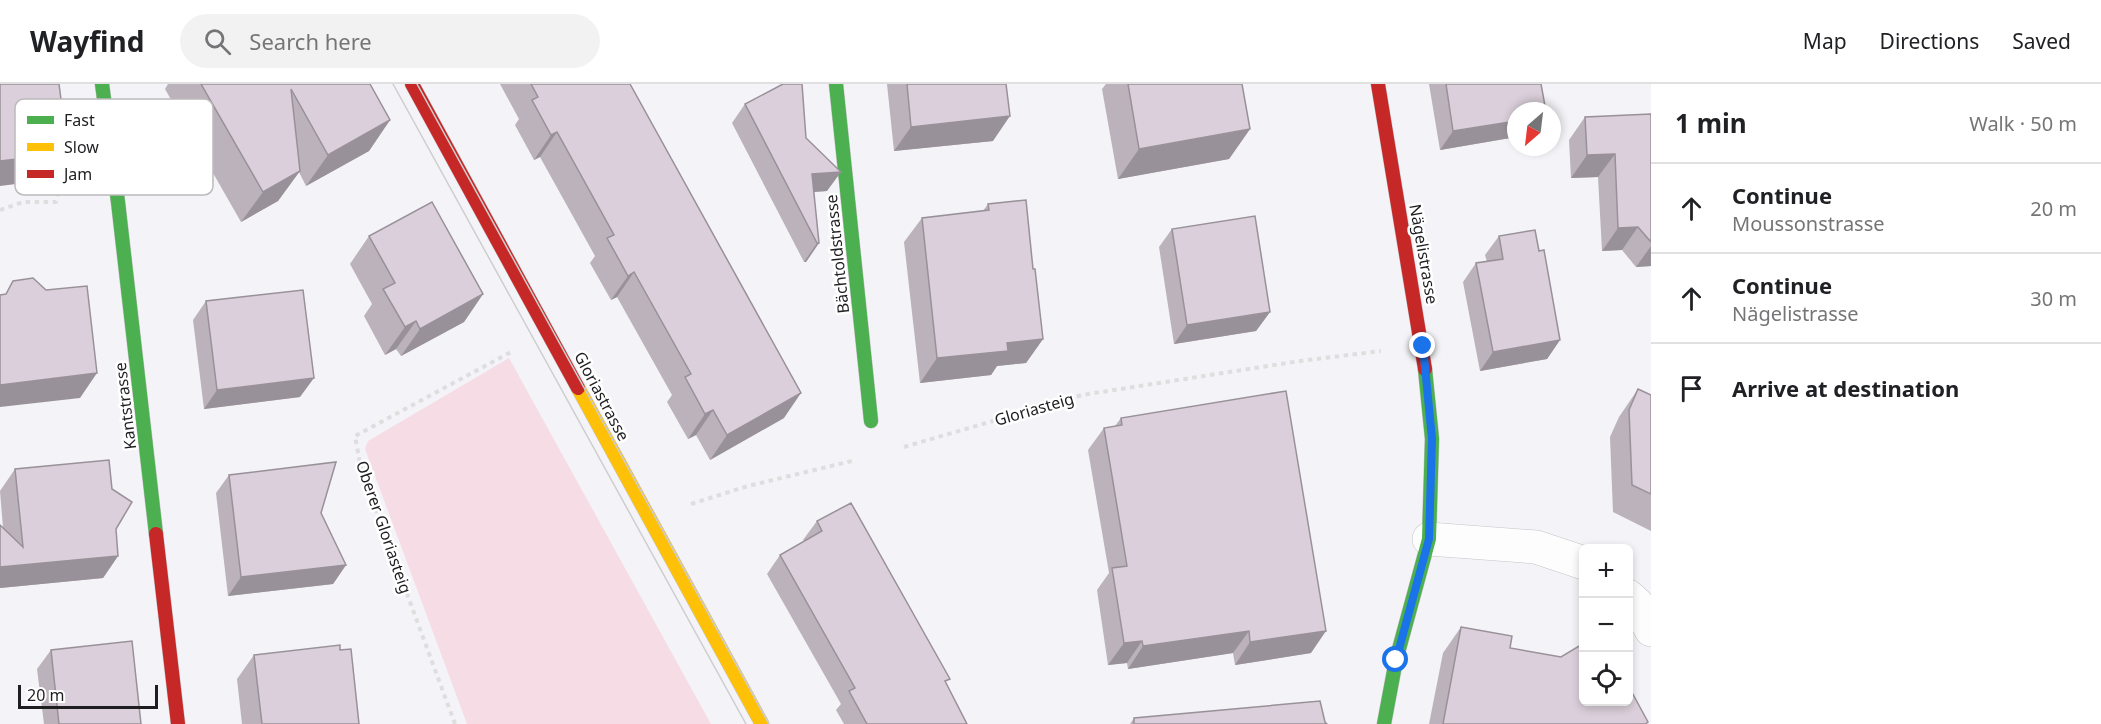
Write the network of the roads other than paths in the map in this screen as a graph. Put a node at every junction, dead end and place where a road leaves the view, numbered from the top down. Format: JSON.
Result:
{"nodes":[{"id":1,"x":102,"y":84,"type":"edge"},
{"id":2,"x":412,"y":84,"type":"edge"},
{"id":3,"x":836,"y":84,"type":"edge"},
{"id":4,"x":1378,"y":84,"type":"edge"},
{"id":5,"x":104,"y":99,"type":"edge"},
{"id":6,"x":117,"y":195,"type":"edge"},
{"id":7,"x":871,"y":421,"type":"dead end"},
{"id":8,"x":1429,"y":539,"type":"junction"},
{"id":9,"x":1579,"y":561,"type":"edge"},
{"id":10,"x":1631,"y":598,"type":"edge"},
{"id":11,"x":1651,"y":630,"type":"edge"},
{"id":12,"x":178,"y":724,"type":"edge"},
{"id":13,"x":762,"y":724,"type":"edge"},
{"id":14,"x":1384,"y":724,"type":"edge"}],
"edges":[{"from":1,"to":5,"type":"street","name":"Kantstrasse"},
{"from":2,"to":13,"type":"street","name":"Gloriastrasse"},
{"from":3,"to":7,"type":"street","name":"Bächtoldstrasse"},
{"from":4,"to":8,"type":"street","name":"Nägelistrasse"},
{"from":6,"to":12,"type":"street","name":"Kantstrasse"},
{"from":8,"to":9,"type":"street"},
{"from":8,"to":14,"type":"street","name":"Nägelistrasse"},
{"from":10,"to":11,"type":"street"}]}
